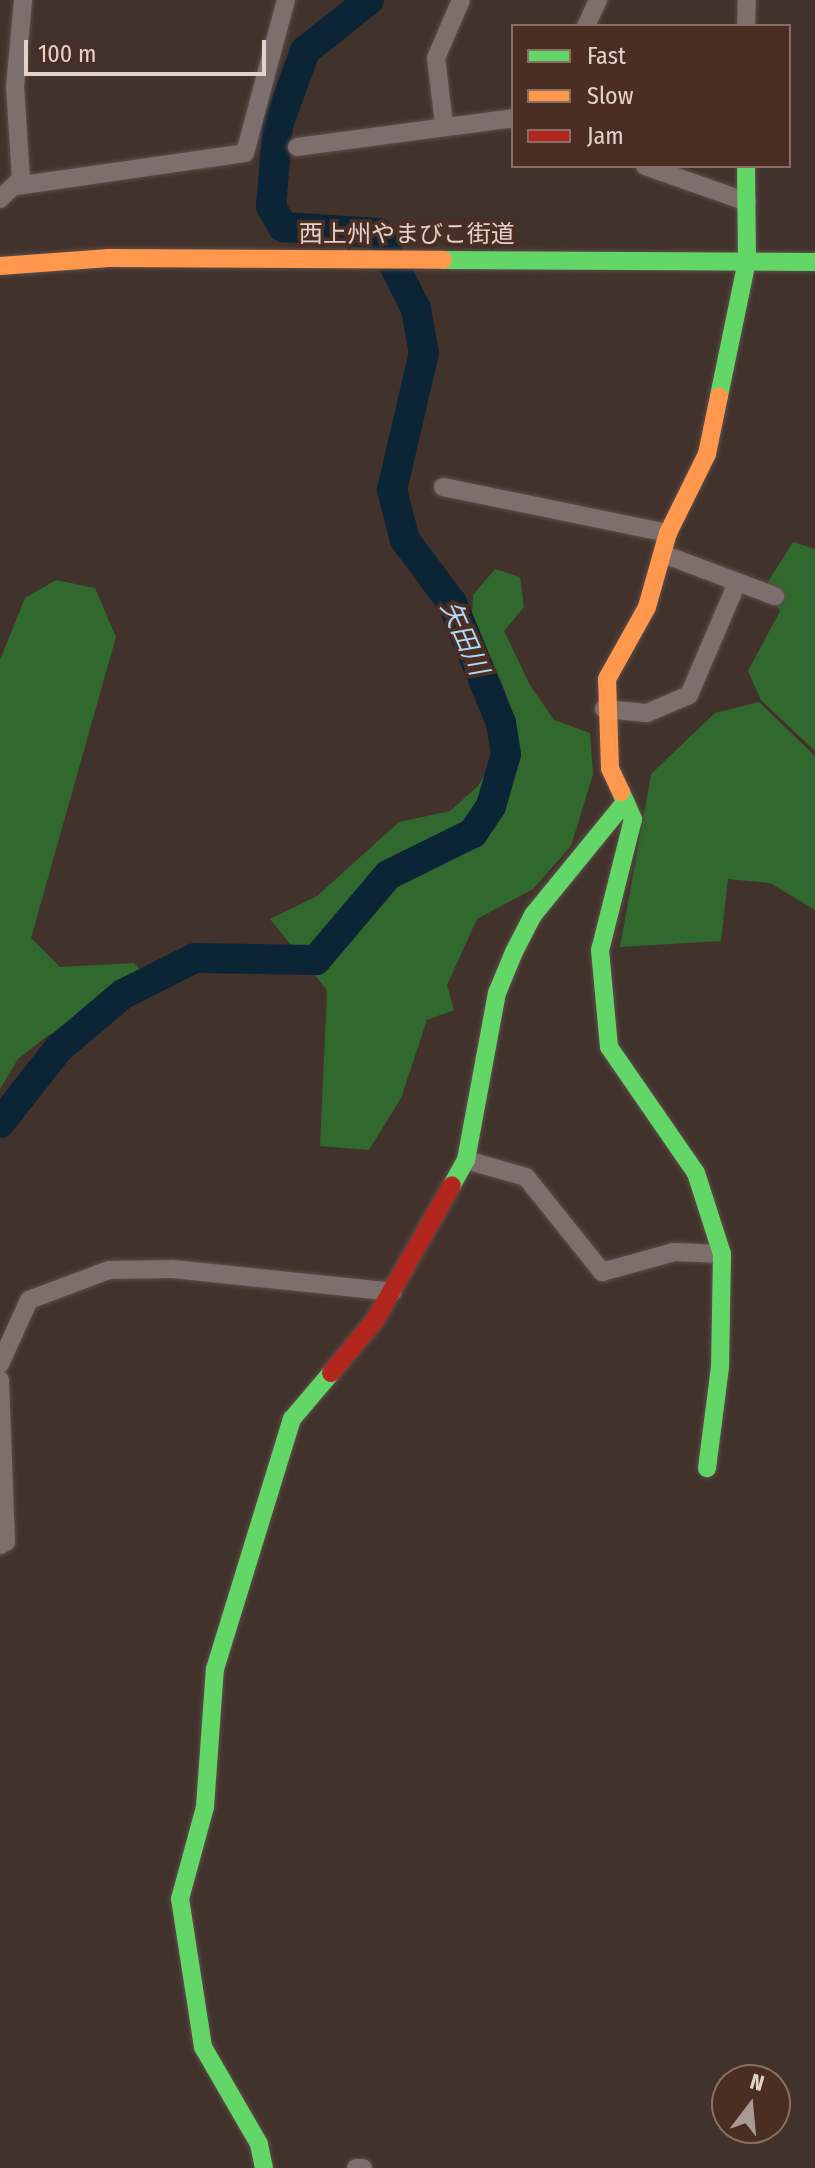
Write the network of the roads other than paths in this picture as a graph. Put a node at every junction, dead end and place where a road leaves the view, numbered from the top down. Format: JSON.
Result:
{"nodes":[{"id":1,"x":23,"y":0,"type":"edge"},
{"id":2,"x":286,"y":0,"type":"edge"},
{"id":3,"x":461,"y":0,"type":"edge"},
{"id":4,"x":598,"y":0,"type":"edge"},
{"id":5,"x":747,"y":0,"type":"edge"},
{"id":6,"x":587,"y":24,"type":"edge"},
{"id":7,"x":746,"y":24,"type":"edge"},
{"id":8,"x":511,"y":118,"type":"edge"},
{"id":9,"x":444,"y":124,"type":"junction"},
{"id":10,"x":297,"y":147,"type":"dead end"},
{"id":11,"x":651,"y":168,"type":"edge"},
{"id":12,"x":746,"y":168,"type":"edge"},
{"id":13,"x":16,"y":186,"type":"junction"},
{"id":14,"x":0,"y":199,"type":"edge"},
{"id":15,"x":747,"y":202,"type":"junction"},
{"id":16,"x":747,"y":261,"type":"junction"},
{"id":17,"x":815,"y":262,"type":"edge"},
{"id":18,"x":0,"y":266,"type":"edge"},
{"id":19,"x":443,"y":487,"type":"dead end"},
{"id":20,"x":668,"y":533,"type":"junction"},
{"id":21,"x":663,"y":554,"type":"junction"},
{"id":22,"x":737,"y":583,"type":"junction"},
{"id":23,"x":775,"y":596,"type":"dead end"},
{"id":24,"x":604,"y":709,"type":"junction"},
{"id":25,"x":625,"y":802,"type":"junction"},
{"id":26,"x":466,"y":1160,"type":"junction"},
{"id":27,"x":722,"y":1254,"type":"junction"},
{"id":28,"x":393,"y":1292,"type":"junction"},
{"id":29,"x":0,"y":1364,"type":"edge"},
{"id":30,"x":0,"y":1380,"type":"edge"},
{"id":31,"x":707,"y":1468,"type":"dead end"},
{"id":32,"x":0,"y":1545,"type":"edge"},
{"id":33,"x":264,"y":2168,"type":"edge"},
{"id":34,"x":356,"y":2168,"type":"edge"},
{"id":35,"x":363,"y":2168,"type":"edge"}],
"edges":[{"from":1,"to":13,"type":"street"},
{"from":2,"to":13,"type":"street"},
{"from":3,"to":9,"type":"street"},
{"from":4,"to":6,"type":"street"},
{"from":5,"to":7,"type":"street"},
{"from":8,"to":9,"type":"street"},
{"from":9,"to":10,"type":"street"},
{"from":11,"to":15,"type":"street"},
{"from":12,"to":15,"type":"main road"},
{"from":13,"to":14,"type":"street"},
{"from":15,"to":16,"type":"main road"},
{"from":16,"to":17,"type":"main road","name":"西上州やまびこ街道"},
{"from":16,"to":18,"type":"main road","name":"西上州やまびこ街道"},
{"from":16,"to":20,"type":"main road"},
{"from":19,"to":20,"type":"street"},
{"from":20,"to":21,"type":"main road"},
{"from":21,"to":22,"type":"street"},
{"from":21,"to":24,"type":"main road"},
{"from":22,"to":23,"type":"street"},
{"from":22,"to":24,"type":"street"},
{"from":24,"to":25,"type":"main road"},
{"from":25,"to":26,"type":"main road"},
{"from":25,"to":27,"type":"main road"},
{"from":26,"to":27,"type":"street"},
{"from":26,"to":28,"type":"main road"},
{"from":27,"to":31,"type":"main road"},
{"from":28,"to":29,"type":"street"},
{"from":28,"to":33,"type":"main road"},
{"from":30,"to":32,"type":"street"},
{"from":34,"to":35,"type":"street"}]}
